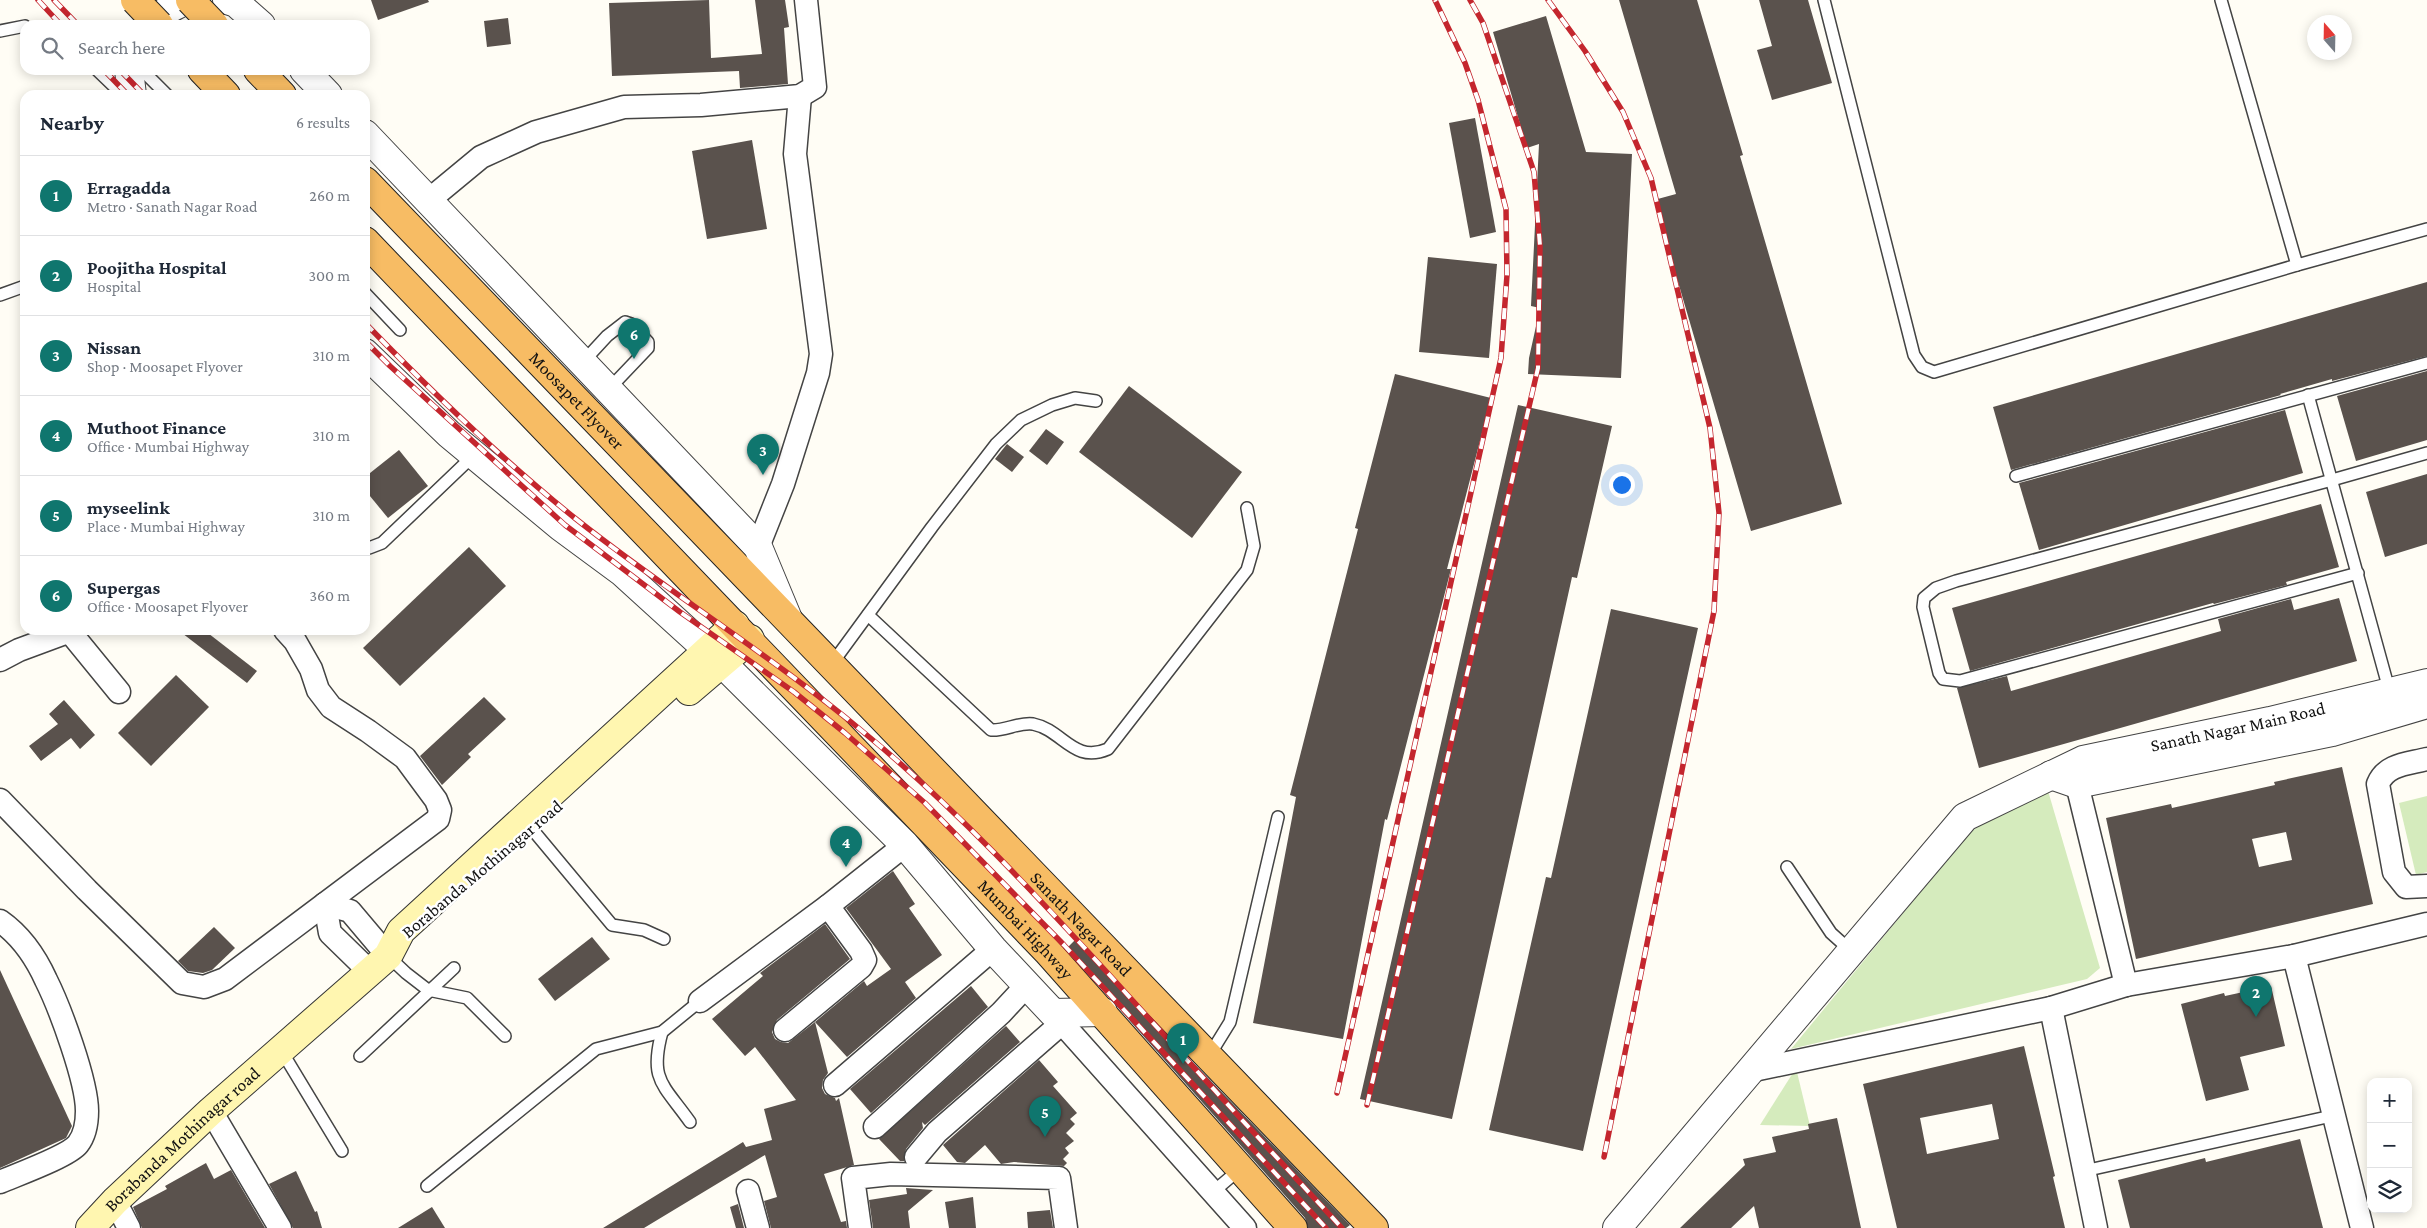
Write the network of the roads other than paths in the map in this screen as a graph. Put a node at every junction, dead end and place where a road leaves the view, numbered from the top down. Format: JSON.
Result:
{"nodes":[{"id":1,"x":135,"y":0,"type":"edge"},
{"id":2,"x":190,"y":0,"type":"edge"},
{"id":3,"x":806,"y":0,"type":"edge"},
{"id":4,"x":1824,"y":0,"type":"edge"},
{"id":5,"x":2221,"y":0,"type":"edge"},
{"id":6,"x":236,"y":1,"type":"edge"},
{"id":7,"x":154,"y":20,"type":"edge"},
{"id":8,"x":155,"y":20,"type":"edge"},
{"id":9,"x":209,"y":20,"type":"edge"},
{"id":10,"x":256,"y":20,"type":"edge"},
{"id":11,"x":20,"y":27,"type":"edge"},
{"id":12,"x":0,"y":31,"type":"edge"},
{"id":13,"x":102,"y":75,"type":"edge"},
{"id":14,"x":130,"y":75,"type":"edge"},
{"id":15,"x":147,"y":75,"type":"edge"},
{"id":16,"x":207,"y":75,"type":"edge"},
{"id":17,"x":263,"y":75,"type":"edge"},
{"id":18,"x":309,"y":75,"type":"edge"},
{"id":19,"x":118,"y":90,"type":"edge"},
{"id":20,"x":131,"y":90,"type":"edge"},
{"id":21,"x":163,"y":90,"type":"edge"},
{"id":22,"x":221,"y":90,"type":"edge"},
{"id":23,"x":277,"y":90,"type":"edge"},
{"id":24,"x":323,"y":90,"type":"edge"},
{"id":25,"x":800,"y":96,"type":"junction"},
{"id":26,"x":370,"y":139,"type":"edge"},
{"id":27,"x":370,"y":186,"type":"edge"},
{"id":28,"x":429,"y":200,"type":"junction"},
{"id":29,"x":2427,"y":229,"type":"edge"},
{"id":30,"x":370,"y":246,"type":"edge"},
{"id":31,"x":2297,"y":264,"type":"junction"},
{"id":32,"x":20,"y":288,"type":"edge"},
{"id":33,"x":0,"y":295,"type":"edge"},
{"id":34,"x":370,"y":298,"type":"edge"},
{"id":35,"x":400,"y":330,"type":"dead end"},
{"id":36,"x":370,"y":358,"type":"edge"},
{"id":37,"x":583,"y":362,"type":"junction"},
{"id":38,"x":2427,"y":363,"type":"edge"},
{"id":39,"x":608,"y":390,"type":"junction"},
{"id":40,"x":2308,"y":396,"type":"junction"},
{"id":41,"x":1096,"y":400,"type":"dead end"},
{"id":42,"x":2427,"y":453,"type":"edge"},
{"id":43,"x":474,"y":455,"type":"junction"},
{"id":44,"x":2016,"y":476,"type":"dead end"},
{"id":45,"x":2332,"y":480,"type":"junction"},
{"id":46,"x":1246,"y":508,"type":"dead end"},
{"id":47,"x":758,"y":547,"type":"junction"},
{"id":48,"x":370,"y":548,"type":"edge"},
{"id":49,"x":2358,"y":573,"type":"junction"},
{"id":50,"x":868,"y":615,"type":"junction"},
{"id":51,"x":789,"y":621,"type":"junction"},
{"id":52,"x":743,"y":632,"type":"junction"},
{"id":53,"x":61,"y":635,"type":"edge"},
{"id":54,"x":75,"y":635,"type":"edge"},
{"id":55,"x":290,"y":635,"type":"edge"},
{"id":56,"x":715,"y":657,"type":"junction"},
{"id":57,"x":0,"y":660,"type":"edge"},
{"id":58,"x":831,"y":665,"type":"junction"},
{"id":59,"x":2427,"y":684,"type":"edge"},
{"id":60,"x":119,"y":692,"type":"dead end"},
{"id":61,"x":2392,"y":702,"type":"junction"},
{"id":62,"x":2427,"y":704,"type":"edge"},
{"id":63,"x":2427,"y":759,"type":"edge"},
{"id":64,"x":935,"y":773,"type":"junction"},
{"id":65,"x":2051,"y":775,"type":"junction"},
{"id":66,"x":2077,"y":784,"type":"junction"},
{"id":67,"x":0,"y":800,"type":"edge"},
{"id":68,"x":904,"y":802,"type":"junction"},
{"id":69,"x":1278,"y":817,"type":"dead end"},
{"id":70,"x":532,"y":829,"type":"junction"},
{"id":71,"x":905,"y":845,"type":"junction"},
{"id":72,"x":1787,"y":867,"type":"dead end"},
{"id":73,"x":1034,"y":875,"type":"junction"},
{"id":74,"x":2427,"y":886,"type":"edge"},
{"id":75,"x":325,"y":904,"type":"junction"},
{"id":76,"x":1002,"y":905,"type":"junction"},
{"id":77,"x":828,"y":906,"type":"junction"},
{"id":78,"x":0,"y":920,"type":"edge"},
{"id":79,"x":2427,"y":924,"type":"edge"},
{"id":80,"x":664,"y":939,"type":"dead end"},
{"id":81,"x":994,"y":949,"type":"junction"},
{"id":82,"x":1851,"y":951,"type":"junction"},
{"id":83,"x":385,"y":956,"type":"junction"},
{"id":84,"x":2294,"y":956,"type":"junction"},
{"id":85,"x":454,"y":968,"type":"dead end"},
{"id":86,"x":1027,"y":985,"type":"junction"},
{"id":87,"x":2126,"y":985,"type":"junction"},
{"id":88,"x":428,"y":990,"type":"junction"},
{"id":89,"x":700,"y":1001,"type":"joint"},
{"id":90,"x":2051,"y":1008,"type":"junction"},
{"id":91,"x":1103,"y":1012,"type":"junction"},
{"id":92,"x":1058,"y":1018,"type":"junction"},
{"id":93,"x":785,"y":1030,"type":"dead end"},
{"id":94,"x":662,"y":1032,"type":"junction"},
{"id":95,"x":505,"y":1036,"type":"dead end"},
{"id":96,"x":280,"y":1050,"type":"junction"},
{"id":97,"x":360,"y":1056,"type":"dead end"},
{"id":98,"x":1208,"y":1058,"type":"junction"},
{"id":99,"x":1749,"y":1071,"type":"junction"},
{"id":100,"x":835,"y":1085,"type":"dead end"},
{"id":101,"x":211,"y":1111,"type":"junction"},
{"id":102,"x":2336,"y":1115,"type":"junction"},
{"id":103,"x":690,"y":1122,"type":"dead end"},
{"id":104,"x":875,"y":1127,"type":"dead end"},
{"id":105,"x":342,"y":1151,"type":"dead end"},
{"id":106,"x":916,"y":1157,"type":"dead end"},
{"id":107,"x":1240,"y":1168,"type":"junction"},
{"id":108,"x":2084,"y":1171,"type":"junction"},
{"id":109,"x":0,"y":1182,"type":"edge"},
{"id":110,"x":427,"y":1186,"type":"dead end"},
{"id":111,"x":748,"y":1191,"type":"dead end"},
{"id":112,"x":1213,"y":1192,"type":"junction"},
{"id":113,"x":115,"y":1201,"type":"junction"},
{"id":114,"x":90,"y":1228,"type":"edge"},
{"id":115,"x":129,"y":1228,"type":"edge"},
{"id":116,"x":280,"y":1228,"type":"edge"},
{"id":117,"x":758,"y":1228,"type":"edge"},
{"id":118,"x":860,"y":1228,"type":"edge"},
{"id":119,"x":1066,"y":1228,"type":"edge"},
{"id":120,"x":1245,"y":1228,"type":"edge"},
{"id":121,"x":1292,"y":1228,"type":"edge"},
{"id":122,"x":1374,"y":1228,"type":"edge"},
{"id":123,"x":1617,"y":1228,"type":"edge"},
{"id":124,"x":2096,"y":1228,"type":"edge"},
{"id":125,"x":2362,"y":1228,"type":"edge"}],
"edges":[{"from":1,"to":7,"type":"highway","bridge":true},
{"from":2,"to":8,"type":"street"},
{"from":2,"to":9,"type":"highway","bridge":true},
{"from":3,"to":25,"type":"street"},
{"from":4,"to":31,"type":"lane"},
{"from":5,"to":31,"type":"lane"},
{"from":6,"to":10,"type":"street"},
{"from":11,"to":12,"type":"lane"},
{"from":13,"to":19,"type":"lane"},
{"from":14,"to":20,"type":"street"},
{"from":15,"to":21,"type":"lane"},
{"from":16,"to":22,"type":"highway"},
{"from":17,"to":23,"type":"highway"},
{"from":18,"to":24,"type":"street"},
{"from":25,"to":28,"type":"street"},
{"from":25,"to":47,"type":"street"},
{"from":26,"to":28,"type":"street"},
{"from":27,"to":51,"type":"highway","name":"Moosapet Flyover"},
{"from":28,"to":37,"type":"street"},
{"from":29,"to":31,"type":"lane"},
{"from":30,"to":52,"type":"highway"},
{"from":32,"to":33,"type":"lane"},
{"from":34,"to":35,"type":"lane"},
{"from":36,"to":43,"type":"street"},
{"from":37,"to":39,"type":"street"},
{"from":37,"to":39,"type":"lane"},
{"from":38,"to":40,"type":"lane"},
{"from":39,"to":47,"type":"street"},
{"from":40,"to":44,"type":"lane"},
{"from":40,"to":45,"type":"lane"},
{"from":41,"to":50,"type":"lane"},
{"from":42,"to":45,"type":"lane"},
{"from":43,"to":48,"type":"lane"},
{"from":43,"to":56,"type":"street"},
{"from":45,"to":49,"type":"lane"},
{"from":45,"to":49,"type":"lane"},
{"from":46,"to":50,"type":"lane"},
{"from":47,"to":51,"type":"street"},
{"from":49,"to":61,"type":"lane"},
{"from":50,"to":58,"type":"lane"},
{"from":51,"to":58,"type":"highway","name":"Sanath Nagar Road"},
{"from":52,"to":56,"type":"main road","name":"Borabanda Mothinagar road"},
{"from":52,"to":68,"type":"highway","name":"Mumbai Highway"},
{"from":53,"to":57,"type":"street"},
{"from":54,"to":60,"type":"street"},
{"from":55,"to":75,"type":"street"},
{"from":56,"to":70,"type":"main road","name":"Borabanda Mothinagar road"},
{"from":56,"to":71,"type":"street"},
{"from":56,"to":83,"type":"main road"},
{"from":58,"to":64,"type":"highway","name":"Sanath Nagar Road"},
{"from":59,"to":61,"type":"street","name":"Sanath Nagar Main Road"},
{"from":61,"to":62,"type":"street"},
{"from":61,"to":65,"type":"street","name":"Sanath Nagar Main Road"},
{"from":61,"to":66,"type":"street"},
{"from":63,"to":74,"type":"street"},
{"from":64,"to":68,"type":"highway"},
{"from":64,"to":73,"type":"highway","name":"Sanath Nagar Road"},
{"from":65,"to":66,"type":"street"},
{"from":65,"to":82,"type":"street","name":"Sanath Nagar Main Road"},
{"from":66,"to":87,"type":"street"},
{"from":67,"to":75,"type":"street"},
{"from":68,"to":76,"type":"highway","name":"Mumbai Highway"},
{"from":69,"to":98,"type":"lane"},
{"from":70,"to":80,"type":"lane"},
{"from":70,"to":83,"type":"main road","name":"Borabanda Mothinagar road"},
{"from":71,"to":77,"type":"street"},
{"from":71,"to":81,"type":"street"},
{"from":72,"to":82,"type":"lane"},
{"from":73,"to":76,"type":"highway"},
{"from":73,"to":98,"type":"highway","name":"Sanath Nagar Road"},
{"from":75,"to":83,"type":"street"},
{"from":76,"to":91,"type":"highway","name":"Mumbai Highway"},
{"from":77,"to":89,"type":"street"},
{"from":77,"to":93,"type":"street"},
{"from":78,"to":109,"type":"street"},
{"from":79,"to":84,"type":"street"},
{"from":81,"to":86,"type":"street"},
{"from":81,"to":100,"type":"street"},
{"from":82,"to":99,"type":"street","name":"Sanath Nagar Main Road"},
{"from":83,"to":88,"type":"lane"},
{"from":83,"to":96,"type":"main road","name":"Borabanda Mothinagar road"},
{"from":84,"to":87,"type":"street"},
{"from":84,"to":102,"type":"street"},
{"from":85,"to":88,"type":"lane"},
{"from":86,"to":92,"type":"street"},
{"from":86,"to":104,"type":"street"},
{"from":87,"to":90,"type":"street"},
{"from":88,"to":95,"type":"lane"},
{"from":88,"to":97,"type":"lane"},
{"from":89,"to":94,"type":"lane"},
{"from":90,"to":99,"type":"street"},
{"from":90,"to":108,"type":"street"},
{"from":91,"to":92,"type":"street"},
{"from":91,"to":107,"type":"highway","name":"Mumbai Highway"},
{"from":92,"to":106,"type":"street"},
{"from":92,"to":112,"type":"street"},
{"from":94,"to":103,"type":"lane"},
{"from":94,"to":110,"type":"lane"},
{"from":96,"to":101,"type":"main road","name":"Borabanda Mothinagar road"},
{"from":96,"to":105,"type":"lane"},
{"from":98,"to":122,"type":"highway","name":"Sanath Nagar Road"},
{"from":99,"to":123,"type":"street","name":"Sanath Nagar Main Road"},
{"from":101,"to":113,"type":"main road","name":"Borabanda Mothinagar road"},
{"from":101,"to":116,"type":"street"},
{"from":102,"to":108,"type":"lane"},
{"from":102,"to":125,"type":"street"},
{"from":107,"to":112,"type":"lane"},
{"from":107,"to":121,"type":"highway","name":"Mumbai Highway"},
{"from":108,"to":124,"type":"street"},
{"from":111,"to":117,"type":"street"},
{"from":112,"to":120,"type":"street"},
{"from":113,"to":114,"type":"main road","name":"Borabanda Mothinagar road"},
{"from":113,"to":115,"type":"street"},
{"from":118,"to":119,"type":"street"}]}
